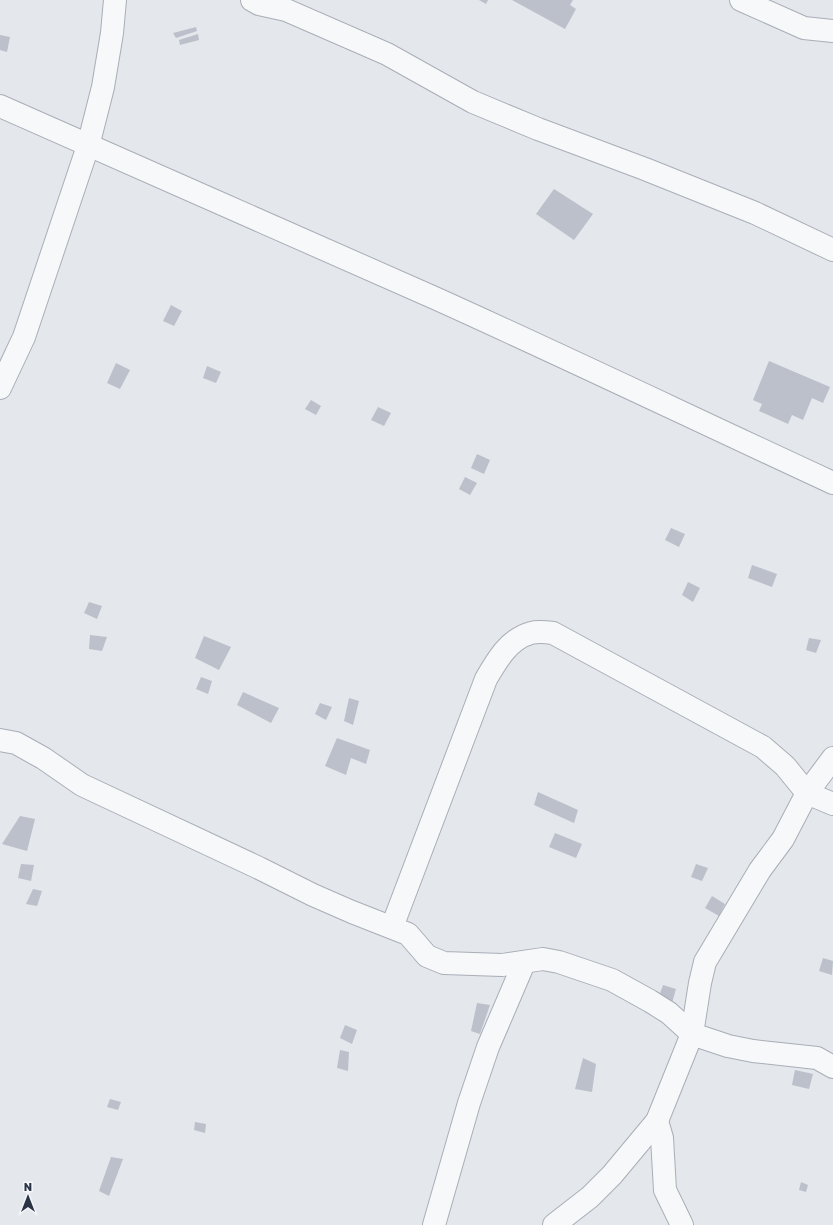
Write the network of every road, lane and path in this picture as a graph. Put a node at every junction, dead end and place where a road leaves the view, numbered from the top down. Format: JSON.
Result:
{"nodes":[{"id":1,"x":115,"y":0,"type":"edge"},
{"id":2,"x":252,"y":0,"type":"edge"},
{"id":3,"x":741,"y":0,"type":"edge"},
{"id":4,"x":833,"y":31,"type":"edge"},
{"id":5,"x":0,"y":106,"type":"edge"},
{"id":6,"x":88,"y":146,"type":"junction"},
{"id":7,"x":833,"y":250,"type":"edge"},
{"id":8,"x":0,"y":388,"type":"edge"},
{"id":9,"x":833,"y":483,"type":"edge"},
{"id":10,"x":0,"y":740,"type":"edge"},
{"id":11,"x":833,"y":758,"type":"edge"},
{"id":12,"x":807,"y":793,"type":"junction"},
{"id":13,"x":833,"y":804,"type":"edge"},
{"id":14,"x":392,"y":927,"type":"junction"},
{"id":15,"x":524,"y":963,"type":"junction"},
{"id":16,"x":692,"y":1034,"type":"junction"},
{"id":17,"x":833,"y":1067,"type":"edge"},
{"id":18,"x":657,"y":1121,"type":"junction"},
{"id":19,"x":434,"y":1225,"type":"edge"},
{"id":20,"x":554,"y":1225,"type":"edge"},
{"id":21,"x":682,"y":1225,"type":"edge"}],
"edges":[{"from":1,"to":6,"type":"street"},
{"from":2,"to":7,"type":"street"},
{"from":3,"to":4,"type":"street"},
{"from":5,"to":6,"type":"street"},
{"from":6,"to":8,"type":"street"},
{"from":6,"to":9,"type":"street"},
{"from":10,"to":14,"type":"street"},
{"from":11,"to":12,"type":"street"},
{"from":12,"to":13,"type":"street"},
{"from":12,"to":14,"type":"street"},
{"from":12,"to":16,"type":"street"},
{"from":14,"to":15,"type":"street"},
{"from":15,"to":16,"type":"street"},
{"from":15,"to":19,"type":"street"},
{"from":16,"to":17,"type":"street"},
{"from":16,"to":18,"type":"street"},
{"from":18,"to":20,"type":"street"},
{"from":18,"to":21,"type":"street"}]}
